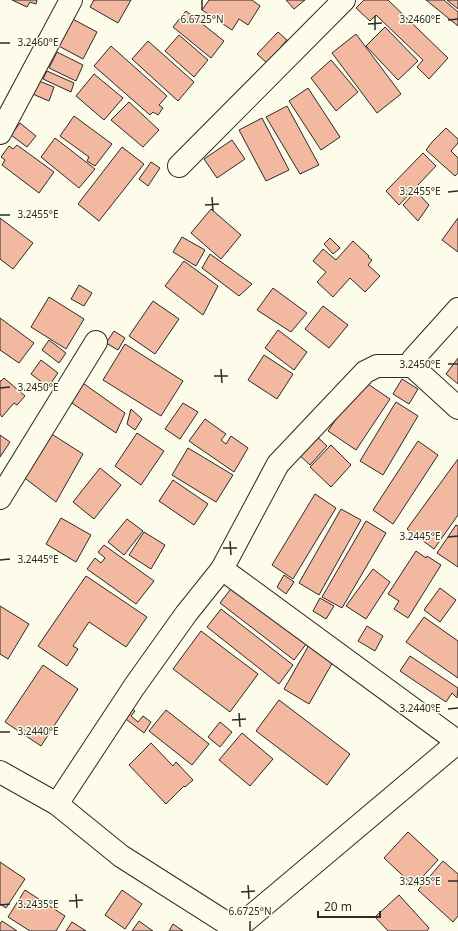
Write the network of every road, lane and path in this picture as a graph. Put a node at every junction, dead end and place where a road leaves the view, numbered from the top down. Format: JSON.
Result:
{"nodes":[{"id":1,"x":71,"y":0,"type":"edge"},
{"id":2,"x":344,"y":0,"type":"edge"},
{"id":3,"x":0,"y":133,"type":"edge"},
{"id":4,"x":178,"y":166,"type":"dead end"},
{"id":5,"x":458,"y":309,"type":"edge"},
{"id":6,"x":96,"y":342,"type":"dead end"},
{"id":7,"x":412,"y":366,"type":"junction"},
{"id":8,"x":458,"y":408,"type":"edge"},
{"id":9,"x":0,"y":498,"type":"edge"},
{"id":10,"x":222,"y":569,"type":"junction"},
{"id":11,"x":458,"y":742,"type":"edge"},
{"id":12,"x":0,"y":772,"type":"edge"},
{"id":13,"x":57,"y":804,"type":"junction"},
{"id":14,"x":238,"y":930,"type":"edge"}],
"edges":[{"from":1,"to":3,"type":"street"},
{"from":2,"to":4,"type":"street"},
{"from":5,"to":7,"type":"street"},
{"from":6,"to":9,"type":"street"},
{"from":7,"to":8,"type":"street"},
{"from":7,"to":10,"type":"street"},
{"from":10,"to":11,"type":"street"},
{"from":10,"to":13,"type":"street"},
{"from":11,"to":14,"type":"street"},
{"from":12,"to":13,"type":"street"},
{"from":13,"to":14,"type":"street"}]}
